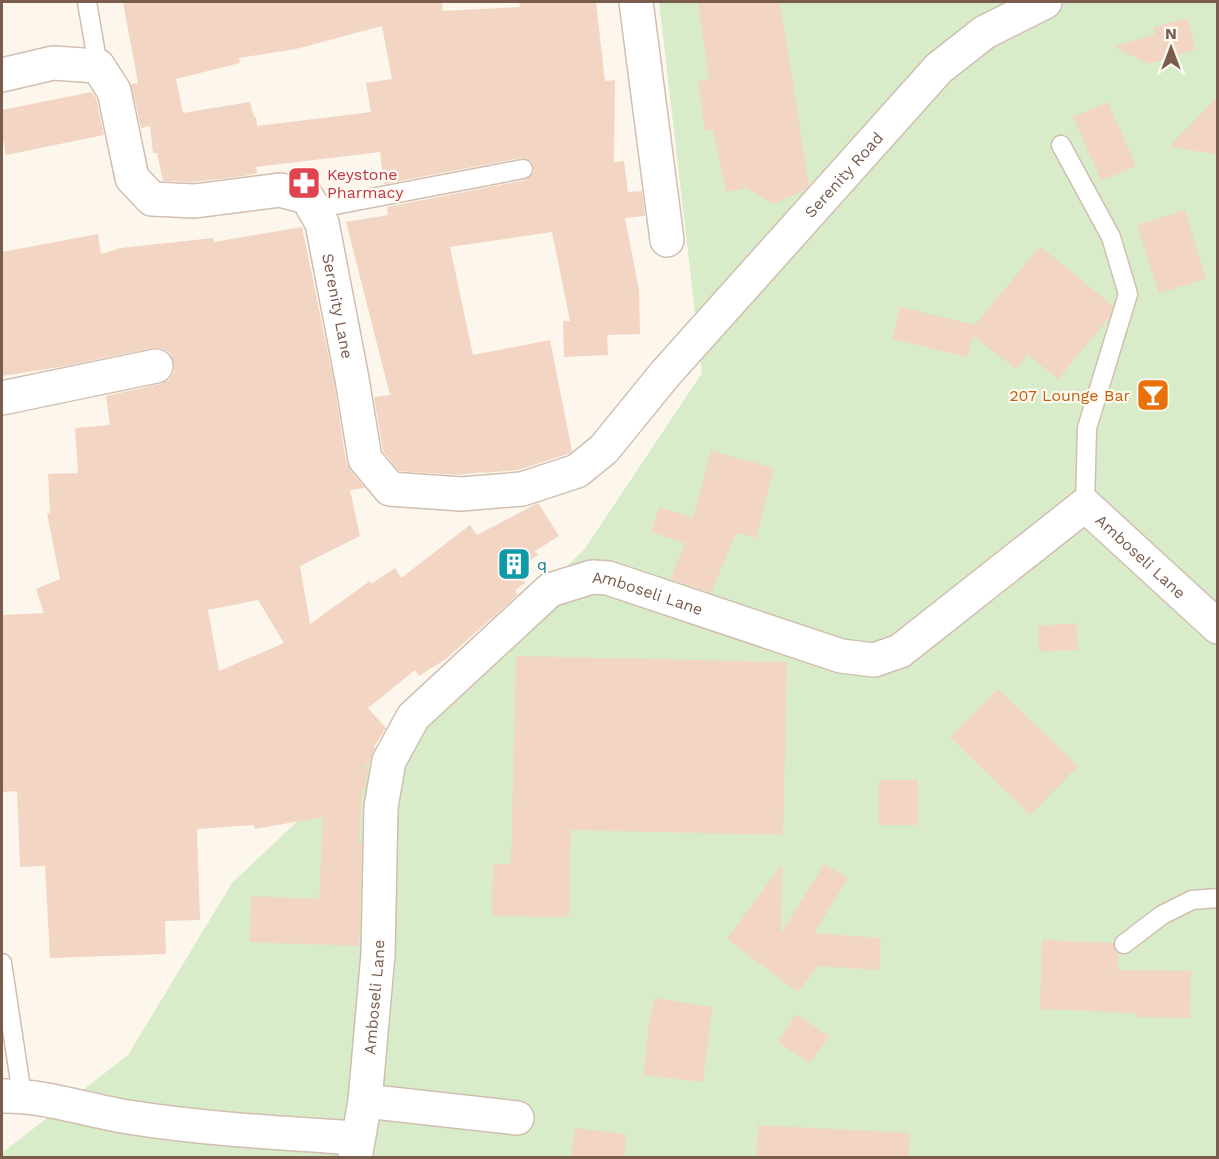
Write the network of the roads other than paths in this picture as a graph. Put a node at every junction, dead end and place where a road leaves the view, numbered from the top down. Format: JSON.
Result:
{"nodes":[{"id":1,"x":87,"y":2,"type":"edge"},
{"id":2,"x":636,"y":2,"type":"edge"},
{"id":3,"x":1040,"y":3,"type":"edge"},
{"id":4,"x":98,"y":66,"type":"junction"},
{"id":5,"x":2,"y":75,"type":"edge"},
{"id":6,"x":1061,"y":145,"type":"dead end"},
{"id":7,"x":523,"y":169,"type":"dead end"},
{"id":8,"x":314,"y":209,"type":"junction"},
{"id":9,"x":667,"y":240,"type":"dead end"},
{"id":10,"x":156,"y":366,"type":"dead end"},
{"id":11,"x":665,"y":374,"type":"joint"},
{"id":12,"x":2,"y":398,"type":"edge"},
{"id":13,"x":1085,"y":505,"type":"junction"},
{"id":14,"x":1218,"y":627,"type":"edge"},
{"id":15,"x":1218,"y":898,"type":"edge"},
{"id":16,"x":1124,"y":944,"type":"dead end"},
{"id":17,"x":2,"y":963,"type":"edge"},
{"id":18,"x":12,"y":1096,"type":"edge"},
{"id":19,"x":365,"y":1101,"type":"junction"},
{"id":20,"x":517,"y":1118,"type":"dead end"},
{"id":21,"x":356,"y":1148,"type":"edge"}],
"edges":[{"from":1,"to":4,"type":"lane"},
{"from":2,"to":9,"type":"street"},
{"from":3,"to":11,"type":"street","name":"Serenity Road"},
{"from":4,"to":5,"type":"street"},
{"from":4,"to":8,"type":"street"},
{"from":6,"to":13,"type":"lane"},
{"from":7,"to":8,"type":"lane"},
{"from":8,"to":11,"type":"street","name":"Serenity Lane"},
{"from":10,"to":12,"type":"street"},
{"from":13,"to":14,"type":"street","name":"Amboseli Lane"},
{"from":13,"to":19,"type":"street","name":"Amboseli Lane"},
{"from":15,"to":16,"type":"lane"},
{"from":17,"to":18,"type":"lane"},
{"from":18,"to":21,"type":"street"},
{"from":19,"to":20,"type":"street"},
{"from":19,"to":21,"type":"street","name":"Amboseli Lane"}]}
